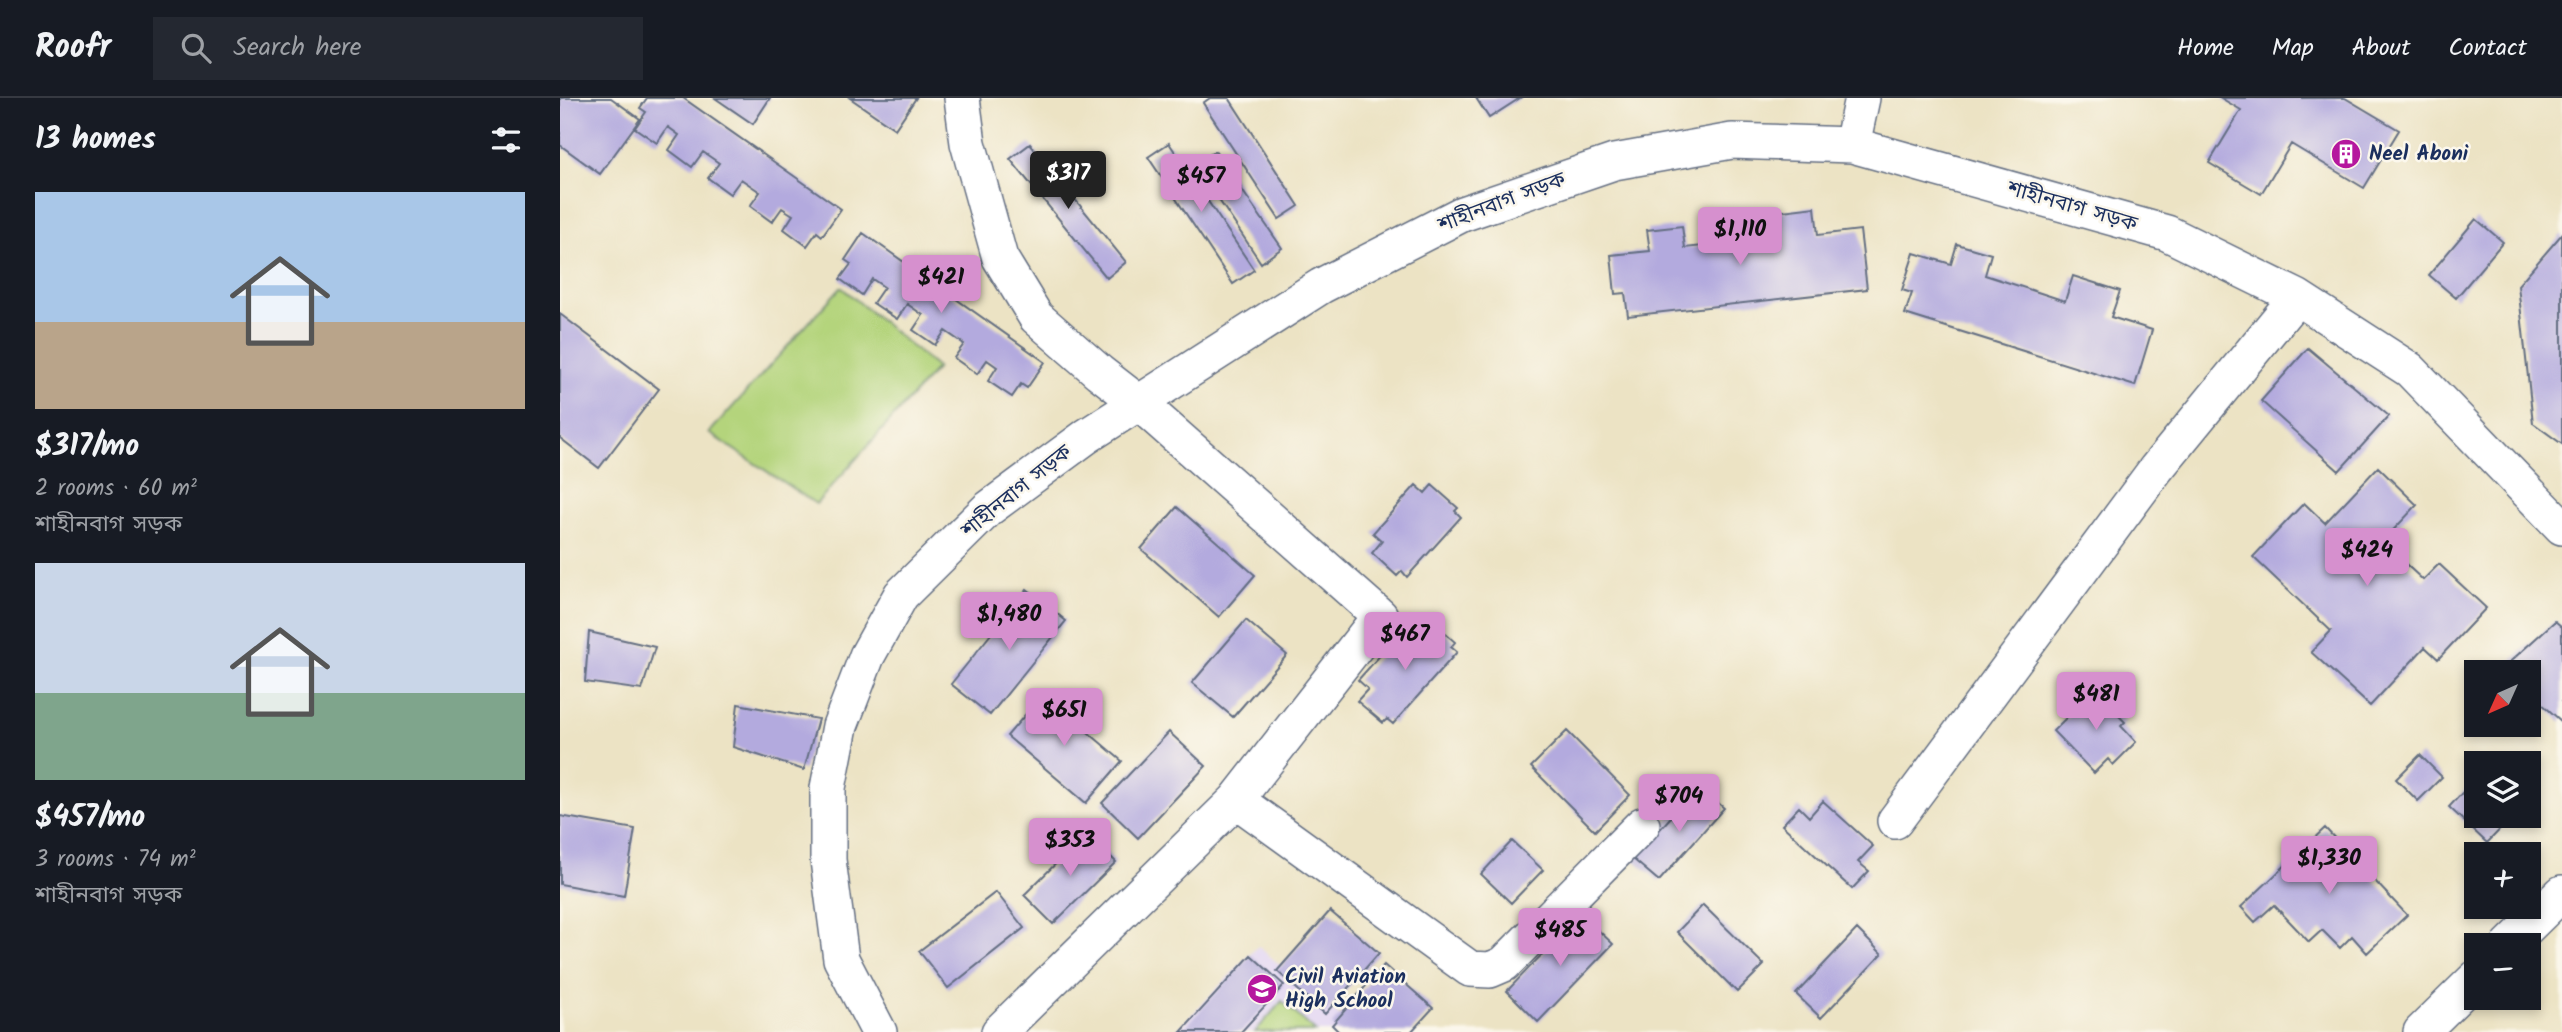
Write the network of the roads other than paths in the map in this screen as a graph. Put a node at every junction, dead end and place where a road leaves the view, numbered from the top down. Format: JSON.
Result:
{"nodes":[{"id":1,"x":962,"y":98,"type":"edge"},
{"id":2,"x":1862,"y":98,"type":"edge"},
{"id":3,"x":1852,"y":145,"type":"junction"},
{"id":4,"x":2297,"y":298,"type":"junction"},
{"id":5,"x":1139,"y":403,"type":"junction"},
{"id":6,"x":2562,"y":527,"type":"edge"},
{"id":7,"x":1236,"y":800,"type":"junction"},
{"id":8,"x":1895,"y":821,"type":"dead end"},
{"id":9,"x":1642,"y":825,"type":"dead end"},
{"id":10,"x":2562,"y":893,"type":"edge"},
{"id":11,"x":2521,"y":933,"type":"edge"},
{"id":12,"x":2464,"y":990,"type":"edge"},
{"id":13,"x":879,"y":1032,"type":"edge"},
{"id":14,"x":999,"y":1032,"type":"edge"},
{"id":15,"x":2421,"y":1032,"type":"edge"}],
"edges":[{"from":1,"to":5,"type":"street"},
{"from":2,"to":3,"type":"street"},
{"from":3,"to":4,"type":"street","name":"শাহীনবাগ সড়ক"},
{"from":3,"to":5,"type":"street","name":"শাহীনবাগ সড়ক"},
{"from":4,"to":6,"type":"street","name":"শাহীনবাগ সড়ক"},
{"from":4,"to":8,"type":"street"},
{"from":5,"to":7,"type":"street"},
{"from":5,"to":13,"type":"street","name":"শাহীনবাগ সড়ক"},
{"from":7,"to":9,"type":"street"},
{"from":7,"to":14,"type":"street"},
{"from":10,"to":11,"type":"street"},
{"from":12,"to":15,"type":"street"}]}
